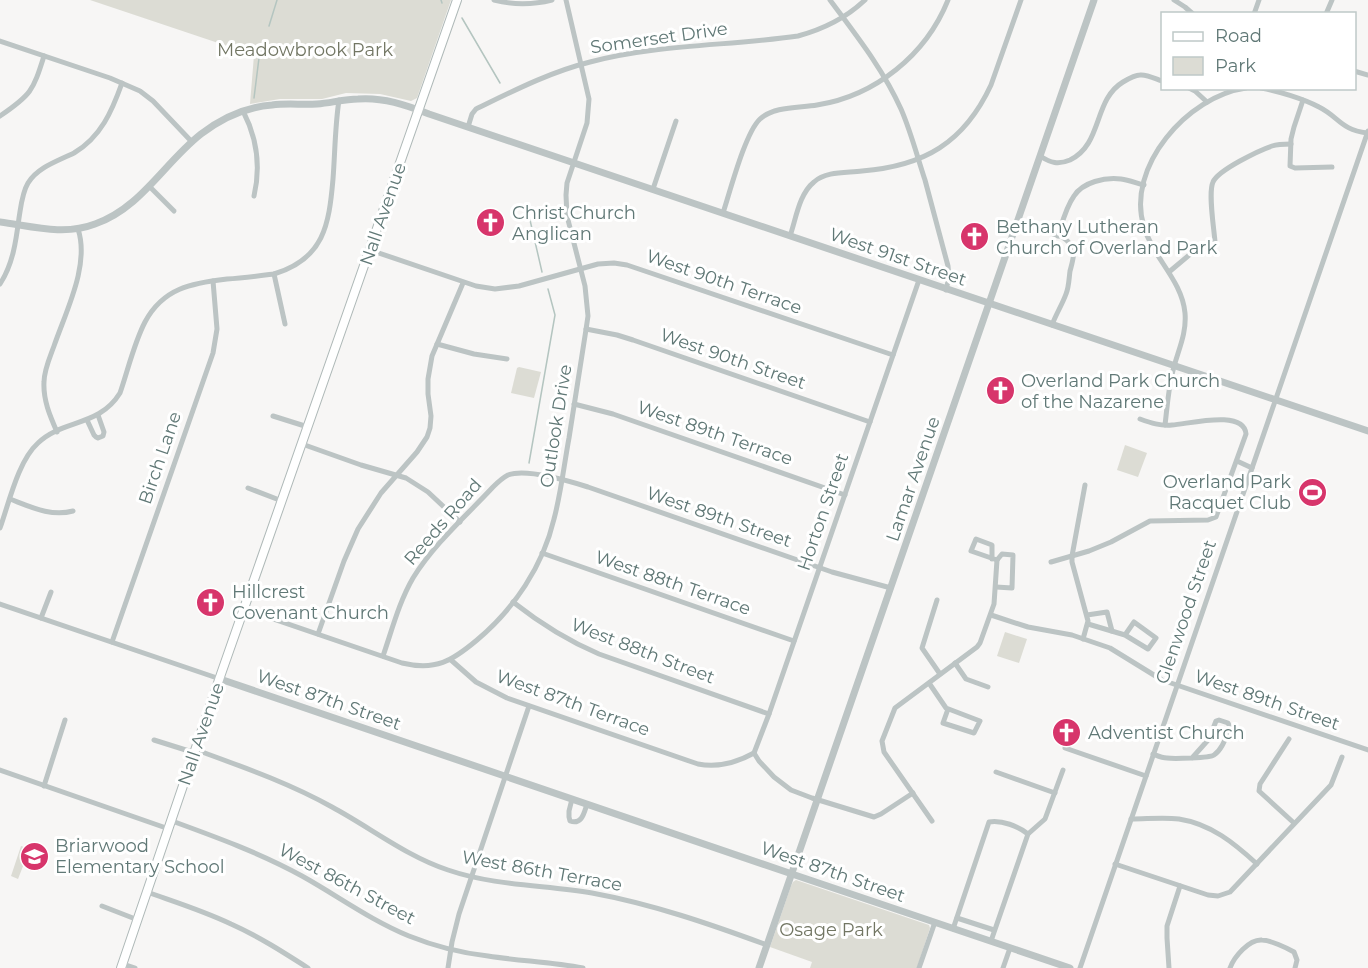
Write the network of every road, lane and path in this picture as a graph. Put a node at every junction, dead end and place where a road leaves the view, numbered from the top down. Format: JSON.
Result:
{"nodes":[{"id":1,"x":457,"y":0,"type":"edge"},
{"id":2,"x":494,"y":0,"type":"edge"},
{"id":3,"x":552,"y":0,"type":"edge"},
{"id":4,"x":566,"y":0,"type":"edge"},
{"id":5,"x":830,"y":0,"type":"edge"},
{"id":6,"x":865,"y":0,"type":"edge"},
{"id":7,"x":948,"y":0,"type":"edge"},
{"id":8,"x":1021,"y":0,"type":"edge"},
{"id":9,"x":1094,"y":0,"type":"edge"},
{"id":10,"x":1174,"y":0,"type":"edge"},
{"id":11,"x":1186,"y":3,"type":"edge"},
{"id":12,"x":843,"y":18,"type":"junction"},
{"id":13,"x":0,"y":41,"type":"edge"},
{"id":14,"x":44,"y":56,"type":"junction"},
{"id":15,"x":582,"y":64,"type":"junction"},
{"id":16,"x":885,"y":79,"type":"junction"},
{"id":17,"x":1161,"y":81,"type":"edge"},
{"id":18,"x":122,"y":83,"type":"junction"},
{"id":19,"x":1193,"y":90,"type":"edge"},
{"id":20,"x":1237,"y":90,"type":"edge"},
{"id":21,"x":1272,"y":90,"type":"edge"},
{"id":22,"x":339,"y":100,"type":"junction"},
{"id":23,"x":1303,"y":100,"type":"junction"},
{"id":24,"x":1207,"y":102,"type":"junction"},
{"id":25,"x":418,"y":109,"type":"junction"},
{"id":26,"x":243,"y":111,"type":"junction"},
{"id":27,"x":0,"y":116,"type":"edge"},
{"id":28,"x":676,"y":121,"type":"dead end"},
{"id":29,"x":468,"y":127,"type":"junction"},
{"id":30,"x":1368,"y":132,"type":"edge"},
{"id":31,"x":192,"y":142,"type":"junction"},
{"id":32,"x":1291,"y":144,"type":"junction"},
{"id":33,"x":1040,"y":156,"type":"junction"},
{"id":34,"x":919,"y":159,"type":"junction"},
{"id":35,"x":574,"y":163,"type":"junction"},
{"id":36,"x":1332,"y":167,"type":"dead end"},
{"id":37,"x":1144,"y":185,"type":"junction"},
{"id":38,"x":149,"y":186,"type":"junction"},
{"id":39,"x":653,"y":189,"type":"junction"},
{"id":40,"x":254,"y":196,"type":"dead end"},
{"id":41,"x":174,"y":211,"type":"dead end"},
{"id":42,"x":723,"y":213,"type":"junction"},
{"id":43,"x":0,"y":222,"type":"edge"},
{"id":44,"x":1018,"y":222,"type":"junction"},
{"id":45,"x":18,"y":225,"type":"junction"},
{"id":46,"x":78,"y":229,"type":"junction"},
{"id":47,"x":790,"y":236,"type":"junction"},
{"id":48,"x":1058,"y":236,"type":"junction"},
{"id":49,"x":370,"y":250,"type":"junction"},
{"id":50,"x":581,"y":268,"type":"junction"},
{"id":51,"x":1169,"y":272,"type":"junction"},
{"id":52,"x":274,"y":274,"type":"junction"},
{"id":53,"x":919,"y":280,"type":"junction"},
{"id":54,"x":213,"y":281,"type":"junction"},
{"id":55,"x":463,"y":283,"type":"junction"},
{"id":56,"x":0,"y":284,"type":"edge"},
{"id":57,"x":946,"y":290,"type":"junction"},
{"id":58,"x":989,"y":304,"type":"junction"},
{"id":59,"x":285,"y":324,"type":"dead end"},
{"id":60,"x":1052,"y":325,"type":"junction"},
{"id":61,"x":586,"y":329,"type":"junction"},
{"id":62,"x":437,"y":344,"type":"junction"},
{"id":63,"x":893,"y":355,"type":"junction"},
{"id":64,"x":507,"y":359,"type":"dead end"},
{"id":65,"x":1174,"y":366,"type":"junction"},
{"id":66,"x":1275,"y":400,"type":"junction"},
{"id":67,"x":574,"y":404,"type":"junction"},
{"id":68,"x":98,"y":415,"type":"junction"},
{"id":69,"x":273,"y":416,"type":"dead end"},
{"id":70,"x":1140,"y":419,"type":"dead end"},
{"id":71,"x":87,"y":420,"type":"junction"},
{"id":72,"x":870,"y":422,"type":"junction"},
{"id":73,"x":1165,"y":425,"type":"junction"},
{"id":74,"x":308,"y":427,"type":"junction"},
{"id":75,"x":1368,"y":431,"type":"edge"},
{"id":76,"x":57,"y":432,"type":"junction"},
{"id":77,"x":302,"y":444,"type":"junction"},
{"id":78,"x":1237,"y":461,"type":"junction"},
{"id":79,"x":1252,"y":468,"type":"junction"},
{"id":80,"x":397,"y":475,"type":"junction"},
{"id":81,"x":538,"y":475,"type":"joint"},
{"id":82,"x":562,"y":480,"type":"junction"},
{"id":83,"x":1085,"y":485,"type":"dead end"},
{"id":84,"x":248,"y":488,"type":"dead end"},
{"id":85,"x":845,"y":495,"type":"junction"},
{"id":86,"x":10,"y":499,"type":"junction"},
{"id":87,"x":282,"y":501,"type":"junction"},
{"id":88,"x":73,"y":511,"type":"dead end"},
{"id":89,"x":460,"y":522,"type":"junction"},
{"id":90,"x":0,"y":528,"type":"edge"},
{"id":91,"x":542,"y":553,"type":"junction"},
{"id":92,"x":1072,"y":556,"type":"junction"},
{"id":93,"x":995,"y":560,"type":"junction"},
{"id":94,"x":1051,"y":562,"type":"dead end"},
{"id":95,"x":820,"y":568,"type":"junction"},
{"id":96,"x":996,"y":587,"type":"junction"},
{"id":97,"x":891,"y":588,"type":"junction"},
{"id":98,"x":51,"y":592,"type":"dead end"},
{"id":99,"x":938,"y":600,"type":"dead end"},
{"id":100,"x":513,"y":602,"type":"junction"},
{"id":101,"x":0,"y":604,"type":"edge"},
{"id":102,"x":244,"y":609,"type":"junction"},
{"id":103,"x":991,"y":615,"type":"junction"},
{"id":104,"x":1087,"y":615,"type":"junction"},
{"id":105,"x":41,"y":618,"type":"junction"},
{"id":106,"x":1088,"y":624,"type":"junction"},
{"id":107,"x":1112,"y":631,"type":"junction"},
{"id":108,"x":318,"y":634,"type":"junction"},
{"id":109,"x":1125,"y":635,"type":"junction"},
{"id":110,"x":1083,"y":639,"type":"junction"},
{"id":111,"x":794,"y":641,"type":"junction"},
{"id":112,"x":112,"y":642,"type":"junction"},
{"id":113,"x":383,"y":656,"type":"junction"},
{"id":114,"x":451,"y":660,"type":"junction"},
{"id":115,"x":955,"y":663,"type":"junction"},
{"id":116,"x":940,"y":675,"type":"junction"},
{"id":117,"x":220,"y":679,"type":"junction"},
{"id":118,"x":929,"y":683,"type":"junction"},
{"id":119,"x":1177,"y":685,"type":"junction"},
{"id":120,"x":988,"y":687,"type":"dead end"},
{"id":121,"x":530,"y":706,"type":"junction"},
{"id":122,"x":948,"y":709,"type":"junction"},
{"id":123,"x":769,"y":714,"type":"junction"},
{"id":124,"x":65,"y":720,"type":"dead end"},
{"id":125,"x":1289,"y":739,"type":"dead end"},
{"id":126,"x":154,"y":740,"type":"dead end"},
{"id":127,"x":1065,"y":748,"type":"dead end"},
{"id":128,"x":1368,"y":750,"type":"edge"},
{"id":129,"x":196,"y":752,"type":"junction"},
{"id":130,"x":754,"y":753,"type":"junction"},
{"id":131,"x":1153,"y":754,"type":"junction"},
{"id":132,"x":1341,"y":757,"type":"dead end"},
{"id":133,"x":1192,"y":758,"type":"junction"},
{"id":134,"x":0,"y":770,"type":"edge"},
{"id":135,"x":1063,"y":770,"type":"dead end"},
{"id":136,"x":996,"y":771,"type":"dead end"},
{"id":137,"x":1146,"y":776,"type":"junction"},
{"id":138,"x":506,"y":777,"type":"junction"},
{"id":139,"x":44,"y":786,"type":"junction"},
{"id":140,"x":1055,"y":792,"type":"junction"},
{"id":141,"x":913,"y":793,"type":"junction"},
{"id":142,"x":572,"y":799,"type":"junction"},
{"id":143,"x":818,"y":799,"type":"junction"},
{"id":144,"x":587,"y":804,"type":"junction"},
{"id":145,"x":1131,"y":819,"type":"junction"},
{"id":146,"x":932,"y":820,"type":"dead end"},
{"id":147,"x":1294,"y":823,"type":"junction"},
{"id":148,"x":170,"y":825,"type":"junction"},
{"id":149,"x":1028,"y":834,"type":"junction"},
{"id":150,"x":1116,"y":864,"type":"junction"},
{"id":151,"x":1257,"y":864,"type":"junction"},
{"id":152,"x":792,"y":874,"type":"junction"},
{"id":153,"x":471,"y":877,"type":"junction"},
{"id":154,"x":1180,"y":886,"type":"junction"},
{"id":155,"x":147,"y":892,"type":"junction"},
{"id":156,"x":102,"y":906,"type":"dead end"},
{"id":157,"x":957,"y":918,"type":"junction"},
{"id":158,"x":138,"y":920,"type":"junction"},
{"id":159,"x":935,"y":922,"type":"junction"},
{"id":160,"x":953,"y":928,"type":"junction"},
{"id":161,"x":994,"y":930,"type":"junction"},
{"id":162,"x":991,"y":941,"type":"junction"},
{"id":163,"x":767,"y":945,"type":"junction"},
{"id":164,"x":1010,"y":948,"type":"junction"},
{"id":165,"x":451,"y":949,"type":"junction"},
{"id":166,"x":122,"y":966,"type":"edge"},
{"id":167,"x":135,"y":968,"type":"edge"},
{"id":168,"x":308,"y":968,"type":"edge"},
{"id":169,"x":448,"y":968,"type":"edge"},
{"id":170,"x":583,"y":968,"type":"edge"},
{"id":171,"x":759,"y":968,"type":"edge"},
{"id":172,"x":920,"y":968,"type":"edge"},
{"id":173,"x":1003,"y":968,"type":"edge"},
{"id":174,"x":1070,"y":968,"type":"edge"},
{"id":175,"x":1080,"y":968,"type":"edge"},
{"id":176,"x":1169,"y":968,"type":"edge"},
{"id":177,"x":1230,"y":968,"type":"edge"},
{"id":178,"x":1295,"y":968,"type":"edge"}],
"edges":[{"from":1,"to":25,"type":"main road","name":"Nall Avenue"},
{"from":2,"to":3,"type":"street"},
{"from":4,"to":15,"type":"street","name":"Outlook Drive"},
{"from":5,"to":12,"type":"street"},
{"from":6,"to":12,"type":"street","name":"Somerset Drive"},
{"from":7,"to":16,"type":"street"},
{"from":8,"to":34,"type":"street"},
{"from":9,"to":33,"type":"street","name":"Lamar Avenue"},
{"from":10,"to":11,"type":"street"},
{"from":12,"to":15,"type":"street","name":"Somerset Drive"},
{"from":12,"to":16,"type":"street"},
{"from":13,"to":14,"type":"street"},
{"from":14,"to":18,"type":"street"},
{"from":14,"to":27,"type":"street"},
{"from":15,"to":29,"type":"street","name":"Somerset Drive"},
{"from":15,"to":35,"type":"street","name":"Outlook Drive"},
{"from":16,"to":34,"type":"street"},
{"from":16,"to":42,"type":"street"},
{"from":17,"to":33,"type":"street"},
{"from":18,"to":31,"type":"street"},
{"from":18,"to":45,"type":"street"},
{"from":19,"to":24,"type":"street"},
{"from":20,"to":24,"type":"street"},
{"from":21,"to":23,"type":"street"},
{"from":22,"to":25,"type":"street"},
{"from":22,"to":26,"type":"street"},
{"from":22,"to":52,"type":"street"},
{"from":23,"to":30,"type":"street"},
{"from":23,"to":32,"type":"street"},
{"from":24,"to":37,"type":"street"},
{"from":25,"to":29,"type":"street","name":"West 91st Street"},
{"from":25,"to":49,"type":"main road","name":"Nall Avenue"},
{"from":26,"to":31,"type":"street"},
{"from":26,"to":40,"type":"street"},
{"from":28,"to":39,"type":"street"},
{"from":29,"to":35,"type":"street","name":"West 91st Street"},
{"from":30,"to":66,"type":"street","name":"Glenwood Street"},
{"from":31,"to":38,"type":"street"},
{"from":32,"to":36,"type":"street"},
{"from":32,"to":51,"type":"street"},
{"from":33,"to":44,"type":"street","name":"Lamar Avenue"},
{"from":34,"to":47,"type":"street"},
{"from":34,"to":57,"type":"street"},
{"from":35,"to":39,"type":"street","name":"West 91st Street"},
{"from":35,"to":50,"type":"street","name":"Outlook Drive"},
{"from":37,"to":48,"type":"street"},
{"from":37,"to":51,"type":"street"},
{"from":38,"to":41,"type":"street"},
{"from":38,"to":46,"type":"street"},
{"from":39,"to":42,"type":"street","name":"West 91st Street"},
{"from":42,"to":47,"type":"street","name":"West 91st Street"},
{"from":43,"to":45,"type":"street"},
{"from":44,"to":48,"type":"street"},
{"from":44,"to":58,"type":"street","name":"Lamar Avenue"},
{"from":45,"to":46,"type":"street"},
{"from":45,"to":56,"type":"street"},
{"from":46,"to":76,"type":"street"},
{"from":47,"to":53,"type":"street","name":"West 91st Street"},
{"from":48,"to":60,"type":"street"},
{"from":49,"to":55,"type":"street","name":"West 90th Terrace"},
{"from":49,"to":74,"type":"main road","name":"Nall Avenue"},
{"from":50,"to":55,"type":"street","name":"West 90th Terrace"},
{"from":50,"to":61,"type":"street","name":"Outlook Drive"},
{"from":50,"to":63,"type":"street","name":"West 90th Terrace"},
{"from":51,"to":65,"type":"street"},
{"from":52,"to":54,"type":"street"},
{"from":52,"to":59,"type":"street"},
{"from":53,"to":57,"type":"street","name":"West 91st Street"},
{"from":53,"to":63,"type":"street","name":"Horton Street"},
{"from":54,"to":68,"type":"street"},
{"from":54,"to":112,"type":"street","name":"Birch Lane"},
{"from":55,"to":62,"type":"street"},
{"from":57,"to":58,"type":"street","name":"West 91st Street"},
{"from":58,"to":60,"type":"street","name":"West 91st Street"},
{"from":58,"to":97,"type":"street","name":"Lamar Avenue"},
{"from":60,"to":65,"type":"street","name":"West 91st Street"},
{"from":61,"to":67,"type":"street","name":"Outlook Drive"},
{"from":61,"to":72,"type":"street","name":"West 90th Street"},
{"from":62,"to":64,"type":"street"},
{"from":62,"to":80,"type":"street"},
{"from":63,"to":72,"type":"street","name":"Horton Street"},
{"from":65,"to":66,"type":"street","name":"West 91st Street"},
{"from":65,"to":73,"type":"street"},
{"from":66,"to":75,"type":"street","name":"West 91st Street"},
{"from":66,"to":79,"type":"street","name":"Glenwood Street"},
{"from":67,"to":82,"type":"street","name":"Outlook Drive"},
{"from":67,"to":85,"type":"street","name":"West 89th Terrace"},
{"from":68,"to":71,"type":"street"},
{"from":68,"to":71,"type":"street"},
{"from":69,"to":74,"type":"street"},
{"from":70,"to":73,"type":"street"},
{"from":71,"to":76,"type":"street"},
{"from":72,"to":85,"type":"street","name":"Horton Street"},
{"from":73,"to":78,"type":"street"},
{"from":74,"to":77,"type":"main road","name":"Nall Avenue"},
{"from":76,"to":86,"type":"street"},
{"from":77,"to":80,"type":"street"},
{"from":77,"to":87,"type":"main road","name":"Nall Avenue"},
{"from":78,"to":79,"type":"street"},
{"from":78,"to":92,"type":"street"},
{"from":79,"to":119,"type":"street","name":"Glenwood Street"},
{"from":80,"to":89,"type":"street"},
{"from":80,"to":108,"type":"street"},
{"from":81,"to":82,"type":"street","name":"West 89th Street"},
{"from":81,"to":89,"type":"street","name":"Reeds Road"},
{"from":82,"to":91,"type":"street","name":"Outlook Drive"},
{"from":82,"to":95,"type":"street","name":"West 89th Street"},
{"from":83,"to":92,"type":"street"},
{"from":84,"to":87,"type":"street"},
{"from":85,"to":95,"type":"street","name":"Horton Street"},
{"from":86,"to":88,"type":"street"},
{"from":86,"to":90,"type":"street"},
{"from":87,"to":102,"type":"main road","name":"Nall Avenue"},
{"from":89,"to":113,"type":"street","name":"Reeds Road"},
{"from":91,"to":100,"type":"street","name":"Outlook Drive"},
{"from":91,"to":111,"type":"street","name":"West 88th Terrace"},
{"from":92,"to":94,"type":"street"},
{"from":92,"to":104,"type":"street"},
{"from":93,"to":93,"type":"street"},
{"from":93,"to":96,"type":"street"},
{"from":93,"to":96,"type":"street"},
{"from":95,"to":97,"type":"street","name":"West 89th Street"},
{"from":95,"to":111,"type":"street","name":"Horton Street"},
{"from":96,"to":103,"type":"street"},
{"from":97,"to":143,"type":"street","name":"Lamar Avenue"},
{"from":98,"to":105,"type":"street"},
{"from":99,"to":116,"type":"street"},
{"from":100,"to":114,"type":"street","name":"Outlook Drive"},
{"from":100,"to":123,"type":"street","name":"West 88th Street"},
{"from":101,"to":105,"type":"street","name":"West 87th Street"},
{"from":102,"to":108,"type":"street"},
{"from":102,"to":117,"type":"main road","name":"Nall Avenue"},
{"from":103,"to":110,"type":"street","name":"West 89th Street"},
{"from":103,"to":115,"type":"street"},
{"from":104,"to":106,"type":"street"},
{"from":104,"to":107,"type":"street"},
{"from":105,"to":112,"type":"street","name":"West 87th Street"},
{"from":106,"to":107,"type":"street"},
{"from":106,"to":110,"type":"street"},
{"from":107,"to":109,"type":"street"},
{"from":108,"to":113,"type":"street"},
{"from":109,"to":109,"type":"street"},
{"from":110,"to":119,"type":"street","name":"West 89th Street"},
{"from":111,"to":123,"type":"street","name":"Horton Street"},
{"from":112,"to":117,"type":"street","name":"West 87th Street"},
{"from":113,"to":114,"type":"street"},
{"from":114,"to":121,"type":"street","name":"West 87th Terrace"},
{"from":115,"to":116,"type":"street"},
{"from":115,"to":120,"type":"street"},
{"from":116,"to":118,"type":"street"},
{"from":117,"to":129,"type":"main road","name":"Nall Avenue"},
{"from":117,"to":138,"type":"street","name":"West 87th Street"},
{"from":118,"to":122,"type":"street"},
{"from":118,"to":141,"type":"street"},
{"from":119,"to":128,"type":"street","name":"West 89th Street"},
{"from":119,"to":131,"type":"street","name":"Glenwood Street"},
{"from":121,"to":130,"type":"street","name":"West 87th Terrace"},
{"from":121,"to":138,"type":"street"},
{"from":122,"to":122,"type":"street"},
{"from":123,"to":130,"type":"street","name":"Horton Street"},
{"from":124,"to":139,"type":"street"},
{"from":125,"to":147,"type":"street"},
{"from":126,"to":129,"type":"street","name":"West 86th Terrace"},
{"from":127,"to":137,"type":"street"},
{"from":129,"to":148,"type":"main road","name":"Nall Avenue"},
{"from":129,"to":153,"type":"street","name":"West 86th Terrace"},
{"from":130,"to":143,"type":"street"},
{"from":131,"to":133,"type":"street"},
{"from":131,"to":137,"type":"street","name":"Glenwood Street"},
{"from":132,"to":147,"type":"street"},
{"from":133,"to":133,"type":"street"},
{"from":134,"to":139,"type":"street","name":"West 86th Street"},
{"from":135,"to":140,"type":"street"},
{"from":136,"to":140,"type":"street"},
{"from":137,"to":145,"type":"street","name":"Glenwood Street"},
{"from":138,"to":142,"type":"street","name":"West 87th Street"},
{"from":138,"to":153,"type":"street"},
{"from":139,"to":148,"type":"street","name":"West 86th Street"},
{"from":140,"to":149,"type":"street"},
{"from":141,"to":143,"type":"street"},
{"from":141,"to":146,"type":"street"},
{"from":142,"to":144,"type":"street","name":"West 87th Street"},
{"from":142,"to":144,"type":"street"},
{"from":143,"to":152,"type":"street","name":"Lamar Avenue"},
{"from":144,"to":152,"type":"street","name":"West 87th Street"},
{"from":145,"to":150,"type":"street","name":"Glenwood Street"},
{"from":145,"to":151,"type":"street"},
{"from":147,"to":151,"type":"street"},
{"from":148,"to":155,"type":"main road","name":"Nall Avenue"},
{"from":148,"to":165,"type":"street","name":"West 86th Street"},
{"from":149,"to":157,"type":"street"},
{"from":149,"to":161,"type":"street"},
{"from":150,"to":154,"type":"street"},
{"from":150,"to":175,"type":"street","name":"Glenwood Street"},
{"from":151,"to":154,"type":"street"},
{"from":152,"to":159,"type":"street","name":"West 87th Street"},
{"from":152,"to":163,"type":"street","name":"Lamar Avenue"},
{"from":153,"to":163,"type":"street","name":"West 86th Terrace"},
{"from":153,"to":165,"type":"street"},
{"from":154,"to":176,"type":"street"},
{"from":155,"to":158,"type":"main road","name":"Nall Avenue"},
{"from":155,"to":168,"type":"street"},
{"from":156,"to":158,"type":"street"},
{"from":157,"to":160,"type":"street"},
{"from":157,"to":161,"type":"street"},
{"from":158,"to":166,"type":"main road","name":"Nall Avenue"},
{"from":159,"to":160,"type":"street","name":"West 87th Street"},
{"from":159,"to":172,"type":"street"},
{"from":160,"to":162,"type":"street","name":"West 87th Street"},
{"from":161,"to":162,"type":"street"},
{"from":162,"to":164,"type":"street","name":"West 87th Street"},
{"from":163,"to":171,"type":"street","name":"Lamar Avenue"},
{"from":164,"to":173,"type":"street"},
{"from":164,"to":174,"type":"street","name":"West 87th Street"},
{"from":165,"to":169,"type":"street"},
{"from":165,"to":170,"type":"street","name":"West 86th Street"},
{"from":166,"to":167,"type":"street"},
{"from":177,"to":178,"type":"street"}]}
